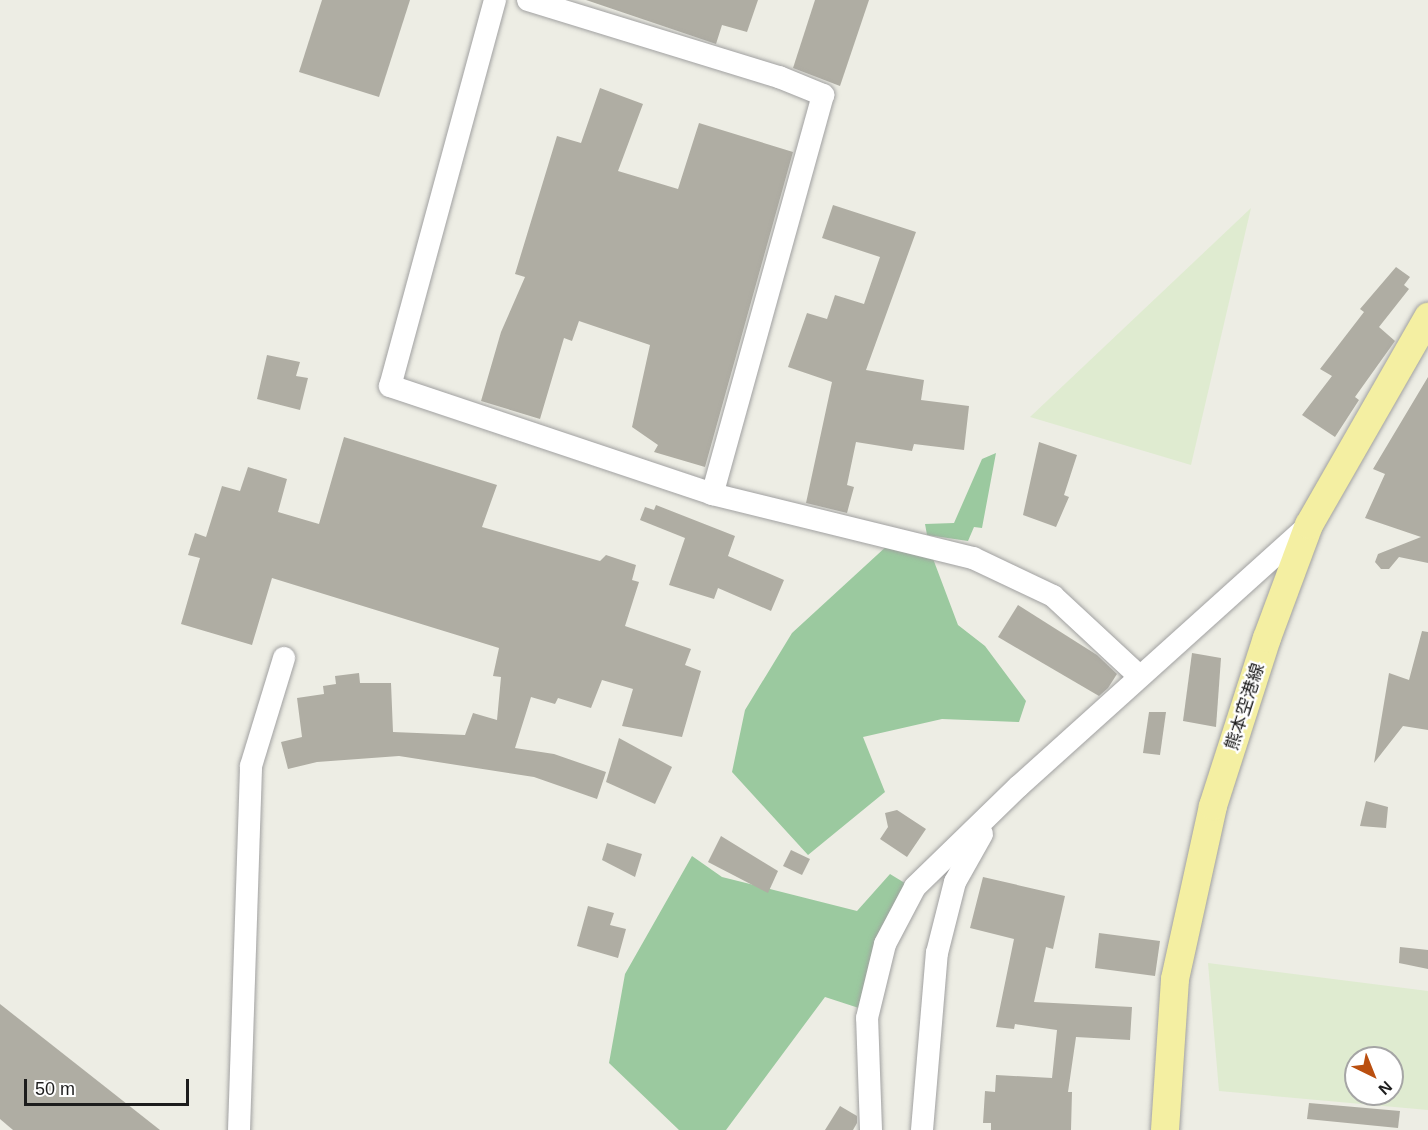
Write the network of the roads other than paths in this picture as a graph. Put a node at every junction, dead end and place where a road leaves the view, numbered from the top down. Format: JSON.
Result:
{"nodes":[{"id":1,"x":495,"y":0,"type":"edge"},
{"id":2,"x":528,"y":0,"type":"edge"},
{"id":3,"x":1428,"y":317,"type":"edge"},
{"id":4,"x":712,"y":494,"type":"junction"},
{"id":5,"x":1309,"y":525,"type":"junction"},
{"id":6,"x":284,"y":658,"type":"dead end"},
{"id":7,"x":1139,"y":676,"type":"junction"},
{"id":8,"x":996,"y":809,"type":"junction"},
{"id":9,"x":239,"y":1130,"type":"edge"},
{"id":10,"x":871,"y":1130,"type":"edge"},
{"id":11,"x":922,"y":1130,"type":"edge"},
{"id":12,"x":1165,"y":1130,"type":"edge"}],
"edges":[{"from":1,"to":4,"type":"street"},
{"from":2,"to":4,"type":"street"},
{"from":3,"to":5,"type":"main road","name":"熊本空港線"},
{"from":4,"to":7,"type":"street"},
{"from":5,"to":7,"type":"street"},
{"from":5,"to":12,"type":"main road","name":"熊本空港線"},
{"from":6,"to":9,"type":"street"},
{"from":7,"to":8,"type":"street"},
{"from":8,"to":10,"type":"street"},
{"from":8,"to":11,"type":"street"}]}
